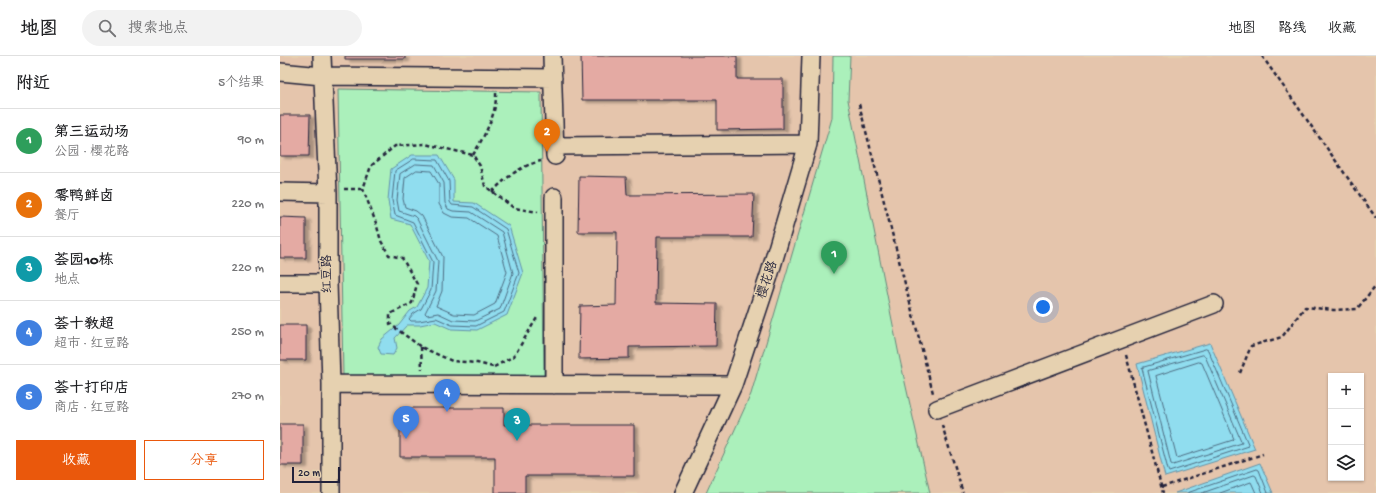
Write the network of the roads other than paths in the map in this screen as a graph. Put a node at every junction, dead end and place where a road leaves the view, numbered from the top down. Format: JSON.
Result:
{"nodes":[{"id":1,"x":322,"y":56,"type":"edge"},
{"id":2,"x":552,"y":56,"type":"edge"},
{"id":3,"x":811,"y":56,"type":"edge"},
{"id":4,"x":280,"y":72,"type":"edge"},
{"id":5,"x":322,"y":76,"type":"junction"},
{"id":6,"x":553,"y":78,"type":"junction"},
{"id":7,"x":808,"y":144,"type":"junction"},
{"id":8,"x":280,"y":192,"type":"edge"},
{"id":9,"x":328,"y":193,"type":"junction"},
{"id":10,"x":554,"y":197,"type":"dead end"},
{"id":11,"x":280,"y":283,"type":"edge"},
{"id":12,"x":328,"y":283,"type":"junction"},
{"id":13,"x":1214,"y":304,"type":"dead end"},
{"id":14,"x":331,"y":384,"type":"junction"},
{"id":15,"x":554,"y":385,"type":"junction"},
{"id":16,"x":733,"y":385,"type":"junction"},
{"id":17,"x":937,"y":409,"type":"road end"},
{"id":18,"x":331,"y":493,"type":"edge"},
{"id":19,"x":683,"y":493,"type":"edge"}],
"edges":[{"from":1,"to":5,"type":"street","name":"红豆路"},
{"from":2,"to":6,"type":"street"},
{"from":3,"to":7,"type":"street","name":"樱花路"},
{"from":4,"to":5,"type":"street"},
{"from":5,"to":6,"type":"street"},
{"from":5,"to":9,"type":"street","name":"红豆路"},
{"from":6,"to":7,"type":"street"},
{"from":7,"to":16,"type":"street","name":"樱花路"},
{"from":8,"to":9,"type":"street"},
{"from":9,"to":12,"type":"street","name":"红豆路"},
{"from":10,"to":15,"type":"street"},
{"from":11,"to":12,"type":"street"},
{"from":12,"to":14,"type":"street","name":"红豆路"},
{"from":13,"to":17,"type":"street"},
{"from":14,"to":15,"type":"street"},
{"from":14,"to":18,"type":"street","name":"红豆路"},
{"from":15,"to":16,"type":"street"},
{"from":16,"to":19,"type":"street","name":"樱花路"}]}
